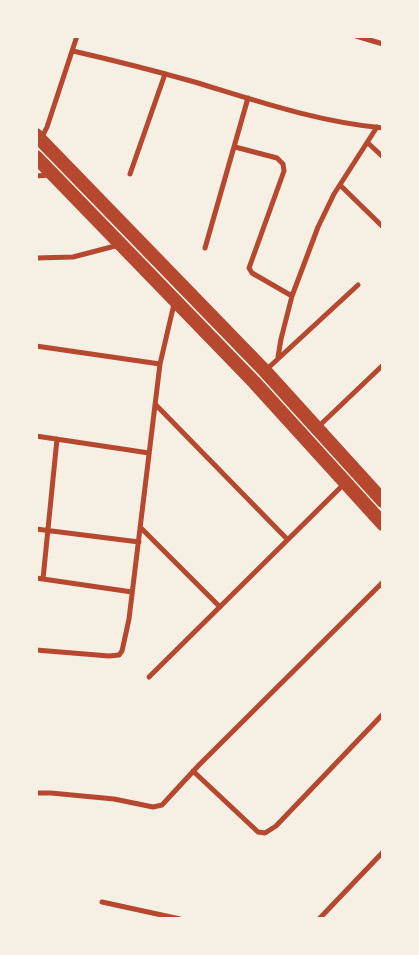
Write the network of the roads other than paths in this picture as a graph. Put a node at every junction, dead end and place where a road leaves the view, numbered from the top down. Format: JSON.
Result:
{"nodes":[{"id":1,"x":77,"y":36,"type":"edge"},
{"id":2,"x":356,"y":36,"type":"edge"},
{"id":3,"x":383,"y":44,"type":"edge"},
{"id":4,"x":73,"y":51,"type":"junction"},
{"id":5,"x":165,"y":74,"type":"junction"},
{"id":6,"x":248,"y":98,"type":"junction"},
{"id":7,"x":380,"y":128,"type":"edge"},
{"id":8,"x":38,"y":140,"type":"edge"},
{"id":9,"x":368,"y":143,"type":"junction"},
{"id":10,"x":235,"y":147,"type":"junction"},
{"id":11,"x":36,"y":157,"type":"edge"},
{"id":12,"x":383,"y":157,"type":"edge"},
{"id":13,"x":130,"y":174,"type":"dead end"},
{"id":14,"x":52,"y":175,"type":"junction"},
{"id":15,"x":36,"y":176,"type":"edge"},
{"id":16,"x":340,"y":185,"type":"junction"},
{"id":17,"x":383,"y":227,"type":"edge"},
{"id":18,"x":122,"y":245,"type":"junction"},
{"id":19,"x":205,"y":248,"type":"dead end"},
{"id":20,"x":36,"y":258,"type":"edge"},
{"id":21,"x":358,"y":285,"type":"dead end"},
{"id":22,"x":292,"y":296,"type":"junction"},
{"id":23,"x":175,"y":301,"type":"junction"},
{"id":24,"x":36,"y":346,"type":"edge"},
{"id":25,"x":278,"y":357,"type":"junction"},
{"id":26,"x":160,"y":364,"type":"junction"},
{"id":27,"x":383,"y":365,"type":"edge"},
{"id":28,"x":265,"y":371,"type":"junction"},
{"id":29,"x":155,"y":404,"type":"junction"},
{"id":30,"x":316,"y":428,"type":"junction"},
{"id":31,"x":36,"y":436,"type":"edge"},
{"id":32,"x":57,"y":439,"type":"junction"},
{"id":33,"x":149,"y":453,"type":"junction"},
{"id":34,"x":346,"y":482,"type":"junction"},
{"id":35,"x":381,"y":496,"type":"edge"},
{"id":36,"x":367,"y":506,"type":"junction"},
{"id":37,"x":383,"y":524,"type":"edge"},
{"id":38,"x":140,"y":527,"type":"junction"},
{"id":39,"x":36,"y":529,"type":"edge"},
{"id":40,"x":48,"y":531,"type":"junction"},
{"id":41,"x":287,"y":539,"type":"junction"},
{"id":42,"x":139,"y":542,"type":"junction"},
{"id":43,"x":36,"y":578,"type":"edge"},
{"id":44,"x":43,"y":579,"type":"junction"},
{"id":45,"x":383,"y":582,"type":"edge"},
{"id":46,"x":132,"y":592,"type":"junction"},
{"id":47,"x":220,"y":607,"type":"junction"},
{"id":48,"x":36,"y":650,"type":"edge"},
{"id":49,"x":149,"y":677,"type":"dead end"},
{"id":50,"x":383,"y":714,"type":"edge"},
{"id":51,"x":193,"y":771,"type":"junction"},
{"id":52,"x":36,"y":793,"type":"edge"},
{"id":53,"x":383,"y":852,"type":"edge"},
{"id":54,"x":102,"y":902,"type":"dead end"},
{"id":55,"x":180,"y":919,"type":"edge"},
{"id":56,"x":319,"y":919,"type":"edge"}],
"edges":[{"from":1,"to":4,"type":"street"},
{"from":2,"to":3,"type":"street"},
{"from":4,"to":5,"type":"street"},
{"from":4,"to":8,"type":"street"},
{"from":5,"to":6,"type":"street"},
{"from":5,"to":13,"type":"street"},
{"from":6,"to":7,"type":"street"},
{"from":6,"to":10,"type":"street"},
{"from":7,"to":9,"type":"street"},
{"from":8,"to":28,"type":"highway"},
{"from":9,"to":12,"type":"street"},
{"from":9,"to":16,"type":"street"},
{"from":10,"to":19,"type":"street"},
{"from":10,"to":22,"type":"street"},
{"from":11,"to":14,"type":"highway"},
{"from":14,"to":15,"type":"street"},
{"from":14,"to":18,"type":"highway"},
{"from":16,"to":17,"type":"street"},
{"from":16,"to":22,"type":"street"},
{"from":18,"to":20,"type":"street"},
{"from":18,"to":23,"type":"highway"},
{"from":21,"to":25,"type":"street"},
{"from":22,"to":25,"type":"street"},
{"from":23,"to":26,"type":"street"},
{"from":23,"to":34,"type":"highway"},
{"from":24,"to":26,"type":"street"},
{"from":25,"to":28,"type":"street"},
{"from":26,"to":29,"type":"street"},
{"from":27,"to":30,"type":"street"},
{"from":28,"to":30,"type":"highway"},
{"from":29,"to":33,"type":"street"},
{"from":29,"to":41,"type":"street"},
{"from":30,"to":35,"type":"highway"},
{"from":31,"to":32,"type":"street"},
{"from":32,"to":33,"type":"street"},
{"from":32,"to":40,"type":"street"},
{"from":33,"to":38,"type":"street"},
{"from":34,"to":36,"type":"highway"},
{"from":34,"to":41,"type":"street"},
{"from":35,"to":36,"type":"street"},
{"from":36,"to":37,"type":"highway"},
{"from":38,"to":42,"type":"street"},
{"from":38,"to":47,"type":"street"},
{"from":39,"to":40,"type":"street"},
{"from":40,"to":42,"type":"street"},
{"from":40,"to":44,"type":"street"},
{"from":41,"to":47,"type":"street"},
{"from":42,"to":46,"type":"street"},
{"from":43,"to":44,"type":"street"},
{"from":44,"to":46,"type":"street"},
{"from":45,"to":51,"type":"street"},
{"from":46,"to":48,"type":"street"},
{"from":47,"to":49,"type":"street"},
{"from":50,"to":51,"type":"street"},
{"from":51,"to":52,"type":"street"},
{"from":53,"to":56,"type":"street"},
{"from":54,"to":55,"type":"street"}]}
